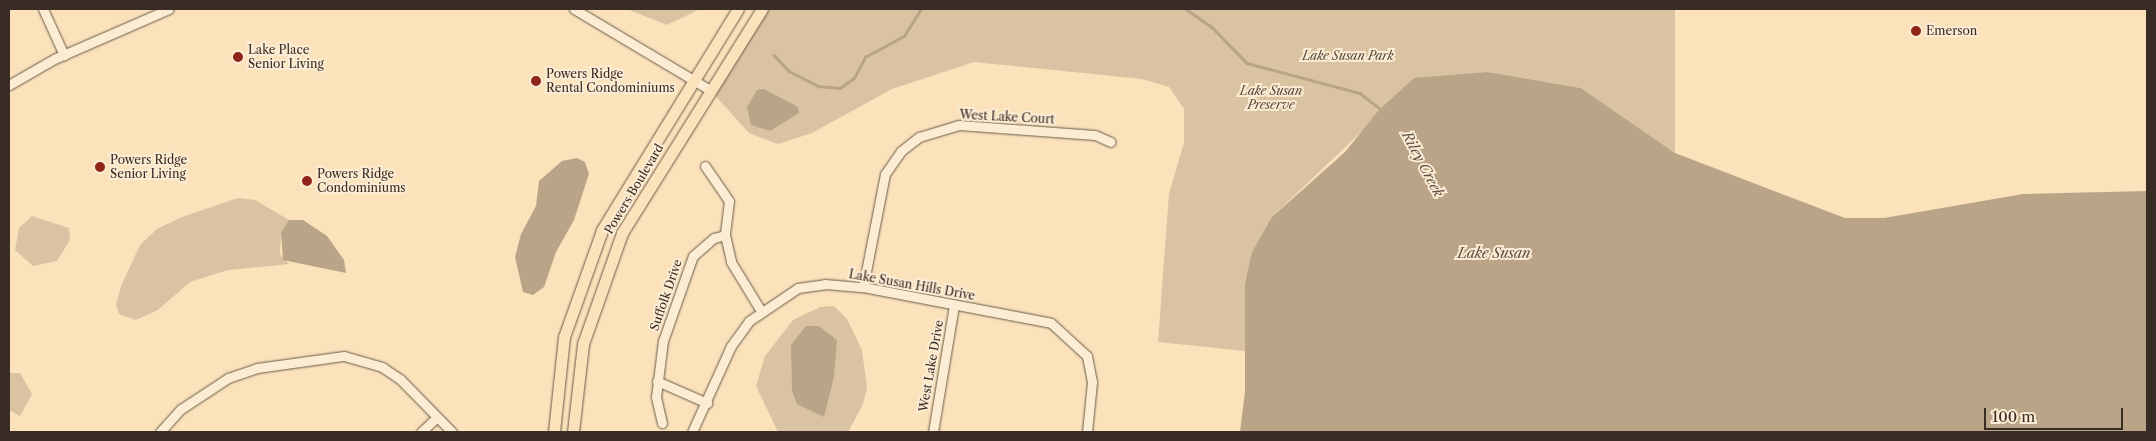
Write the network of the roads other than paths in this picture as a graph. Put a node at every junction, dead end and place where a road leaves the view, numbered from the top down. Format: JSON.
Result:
{"nodes":[{"id":1,"x":43,"y":9,"type":"edge"},
{"id":2,"x":169,"y":9,"type":"edge"},
{"id":3,"x":574,"y":9,"type":"edge"},
{"id":4,"x":738,"y":9,"type":"edge"},
{"id":5,"x":762,"y":9,"type":"edge"},
{"id":6,"x":64,"y":55,"type":"junction"},
{"id":7,"x":693,"y":81,"type":"junction"},
{"id":8,"x":9,"y":85,"type":"edge"},
{"id":9,"x":710,"y":90,"type":"junction"},
{"id":10,"x":1111,"y":142,"type":"dead end"},
{"id":11,"x":705,"y":166,"type":"dead end"},
{"id":12,"x":725,"y":235,"type":"junction"},
{"id":13,"x":863,"y":287,"type":"junction"},
{"id":14,"x":954,"y":304,"type":"junction"},
{"id":15,"x":760,"y":311,"type":"junction"},
{"id":16,"x":657,"y":381,"type":"junction"},
{"id":17,"x":707,"y":403,"type":"junction"},
{"id":18,"x":436,"y":418,"type":"junction"},
{"id":19,"x":662,"y":423,"type":"dead end"},
{"id":20,"x":160,"y":432,"type":"edge"},
{"id":21,"x":421,"y":432,"type":"edge"},
{"id":22,"x":452,"y":432,"type":"edge"},
{"id":23,"x":554,"y":432,"type":"edge"},
{"id":24,"x":573,"y":432,"type":"edge"},
{"id":25,"x":692,"y":432,"type":"edge"},
{"id":26,"x":933,"y":432,"type":"edge"},
{"id":27,"x":1086,"y":432,"type":"edge"}],
"edges":[{"from":1,"to":6,"type":"street"},
{"from":2,"to":6,"type":"street"},
{"from":3,"to":7,"type":"street"},
{"from":4,"to":7,"type":"main road","name":"Powers Boulevard"},
{"from":5,"to":9,"type":"main road","name":"Powers Boulevard"},
{"from":6,"to":8,"type":"street"},
{"from":7,"to":9,"type":"street"},
{"from":7,"to":23,"type":"main road","name":"Powers Boulevard"},
{"from":9,"to":24,"type":"main road","name":"Powers Boulevard"},
{"from":10,"to":13,"type":"street","name":"West Lake Court"},
{"from":11,"to":12,"type":"street"},
{"from":12,"to":15,"type":"street"},
{"from":12,"to":16,"type":"street","name":"Suffolk Drive"},
{"from":13,"to":14,"type":"street","name":"Lake Susan Hills Drive"},
{"from":13,"to":15,"type":"street","name":"Lake Susan Hills Drive"},
{"from":14,"to":26,"type":"street","name":"West Lake Drive"},
{"from":14,"to":27,"type":"street","name":"Lake Susan Hills Drive"},
{"from":15,"to":17,"type":"street","name":"Lake Susan Hills Drive"},
{"from":16,"to":17,"type":"street"},
{"from":16,"to":19,"type":"street","name":"Suffolk Drive"},
{"from":17,"to":25,"type":"street","name":"Lake Susan Hills Drive"},
{"from":18,"to":20,"type":"street"},
{"from":18,"to":21,"type":"street"},
{"from":18,"to":22,"type":"street"}]}
